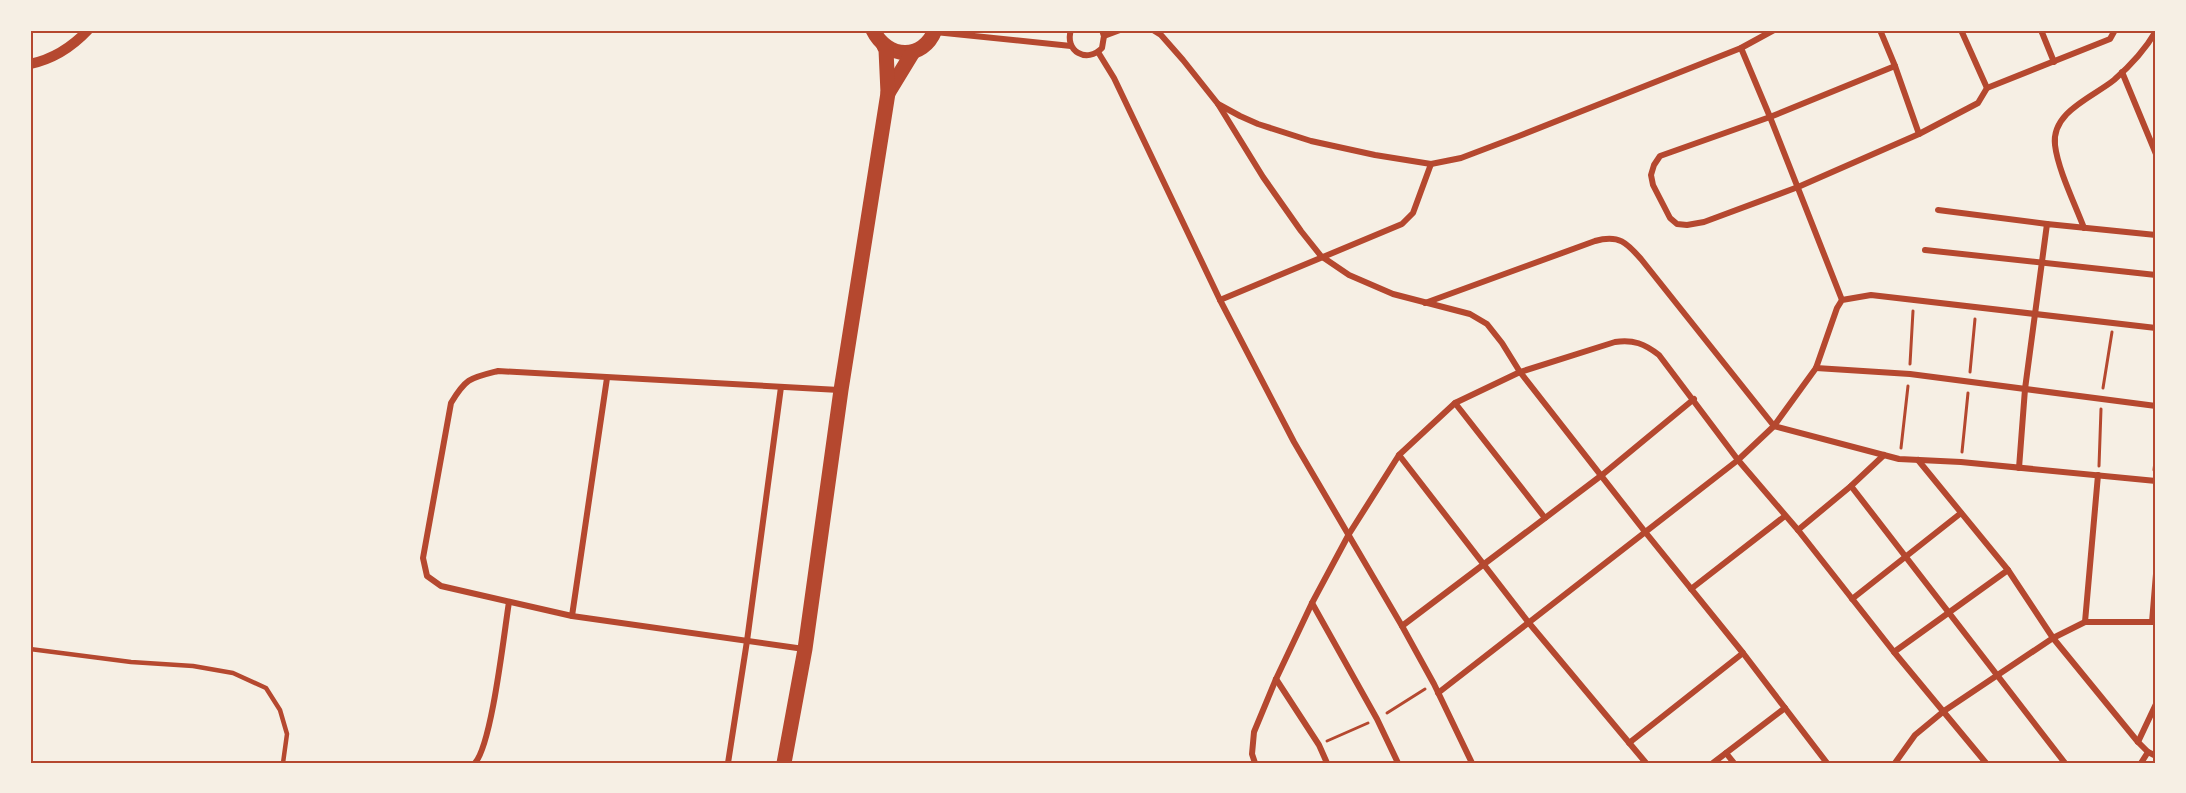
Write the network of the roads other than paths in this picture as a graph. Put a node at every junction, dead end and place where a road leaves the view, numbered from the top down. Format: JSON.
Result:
{"nodes":[{"id":1,"x":88,"y":30,"type":"edge"},
{"id":2,"x":873,"y":30,"type":"edge"},
{"id":3,"x":1071,"y":30,"type":"edge"},
{"id":4,"x":1120,"y":30,"type":"edge"},
{"id":5,"x":1153,"y":30,"type":"edge"},
{"id":6,"x":1774,"y":30,"type":"edge"},
{"id":7,"x":1880,"y":30,"type":"edge"},
{"id":8,"x":1961,"y":30,"type":"edge"},
{"id":9,"x":2041,"y":30,"type":"edge"},
{"id":10,"x":2115,"y":30,"type":"edge"},
{"id":11,"x":935,"y":31,"type":"edge"},
{"id":12,"x":2156,"y":32,"type":"edge"},
{"id":13,"x":1103,"y":33,"type":"edge"},
{"id":14,"x":884,"y":46,"type":"junction"},
{"id":15,"x":1071,"y":46,"type":"junction"},
{"id":16,"x":1741,"y":48,"type":"junction"},
{"id":17,"x":913,"y":52,"type":"junction"},
{"id":18,"x":1098,"y":52,"type":"junction"},
{"id":19,"x":2054,"y":62,"type":"junction"},
{"id":20,"x":30,"y":64,"type":"edge"},
{"id":21,"x":1895,"y":66,"type":"junction"},
{"id":22,"x":2122,"y":72,"type":"junction"},
{"id":23,"x":1987,"y":88,"type":"junction"},
{"id":24,"x":888,"y":93,"type":"junction"},
{"id":25,"x":1218,"y":104,"type":"junction"},
{"id":26,"x":1770,"y":117,"type":"junction"},
{"id":27,"x":1918,"y":134,"type":"junction"},
{"id":28,"x":2156,"y":154,"type":"edge"},
{"id":29,"x":1431,"y":164,"type":"junction"},
{"id":30,"x":1798,"y":187,"type":"junction"},
{"id":31,"x":1938,"y":210,"type":"dead end"},
{"id":32,"x":2047,"y":224,"type":"junction"},
{"id":33,"x":2084,"y":228,"type":"junction"},
{"id":34,"x":2156,"y":236,"type":"edge"},
{"id":35,"x":1925,"y":250,"type":"dead end"},
{"id":36,"x":1321,"y":256,"type":"junction"},
{"id":37,"x":2042,"y":262,"type":"junction"},
{"id":38,"x":2156,"y":275,"type":"edge"},
{"id":39,"x":1220,"y":300,"type":"junction"},
{"id":40,"x":1842,"y":300,"type":"junction"},
{"id":41,"x":1424,"y":303,"type":"junction"},
{"id":42,"x":2035,"y":314,"type":"junction"},
{"id":43,"x":2156,"y":328,"type":"edge"},
{"id":44,"x":1816,"y":368,"type":"junction"},
{"id":45,"x":1520,"y":372,"type":"junction"},
{"id":46,"x":607,"y":378,"type":"junction"},
{"id":47,"x":781,"y":387,"type":"junction"},
{"id":48,"x":2025,"y":388,"type":"junction"},
{"id":49,"x":841,"y":390,"type":"junction"},
{"id":50,"x":1694,"y":399,"type":"junction"},
{"id":51,"x":1455,"y":403,"type":"junction"},
{"id":52,"x":2156,"y":406,"type":"edge"},
{"id":53,"x":1774,"y":426,"type":"junction"},
{"id":54,"x":1884,"y":454,"type":"junction"},
{"id":55,"x":1399,"y":455,"type":"junction"},
{"id":56,"x":1738,"y":460,"type":"junction"},
{"id":57,"x":1918,"y":460,"type":"junction"},
{"id":58,"x":2019,"y":468,"type":"junction"},
{"id":59,"x":2098,"y":475,"type":"junction"},
{"id":60,"x":1602,"y":476,"type":"junction"},
{"id":61,"x":2154,"y":481,"type":"edge"},
{"id":62,"x":1851,"y":486,"type":"junction"},
{"id":63,"x":1961,"y":513,"type":"junction"},
{"id":64,"x":1785,"y":516,"type":"junction"},
{"id":65,"x":1545,"y":518,"type":"junction"},
{"id":66,"x":1798,"y":530,"type":"junction"},
{"id":67,"x":1646,"y":533,"type":"junction"},
{"id":68,"x":1349,"y":534,"type":"junction"},
{"id":69,"x":1906,"y":557,"type":"junction"},
{"id":70,"x":1484,"y":564,"type":"junction"},
{"id":71,"x":2007,"y":570,"type":"junction"},
{"id":72,"x":2156,"y":574,"type":"edge"},
{"id":73,"x":1691,"y":589,"type":"junction"},
{"id":74,"x":1852,"y":599,"type":"junction"},
{"id":75,"x":508,"y":602,"type":"junction"},
{"id":76,"x":1312,"y":603,"type":"junction"},
{"id":77,"x":1948,"y":611,"type":"junction"},
{"id":78,"x":572,"y":616,"type":"junction"},
{"id":79,"x":2085,"y":622,"type":"junction"},
{"id":80,"x":2154,"y":622,"type":"edge"},
{"id":81,"x":1529,"y":623,"type":"junction"},
{"id":82,"x":1402,"y":626,"type":"junction"},
{"id":83,"x":2053,"y":638,"type":"junction"},
{"id":84,"x":747,"y":641,"type":"junction"},
{"id":85,"x":30,"y":649,"type":"edge"},
{"id":86,"x":805,"y":650,"type":"junction"},
{"id":87,"x":1894,"y":652,"type":"junction"},
{"id":88,"x":1743,"y":653,"type":"junction"},
{"id":89,"x":1998,"y":674,"type":"junction"},
{"id":90,"x":1276,"y":679,"type":"junction"},
{"id":91,"x":1438,"y":693,"type":"junction"},
{"id":92,"x":2156,"y":704,"type":"edge"},
{"id":93,"x":1785,"y":708,"type":"junction"},
{"id":94,"x":1944,"y":711,"type":"junction"},
{"id":95,"x":2138,"y":742,"type":"junction"},
{"id":96,"x":1629,"y":743,"type":"junction"},
{"id":97,"x":2148,"y":752,"type":"junction"},
{"id":98,"x":1726,"y":753,"type":"junction"},
{"id":99,"x":2156,"y":756,"type":"edge"},
{"id":100,"x":283,"y":763,"type":"edge"},
{"id":101,"x":475,"y":763,"type":"edge"},
{"id":102,"x":728,"y":763,"type":"edge"},
{"id":103,"x":784,"y":763,"type":"edge"},
{"id":104,"x":1255,"y":763,"type":"edge"},
{"id":105,"x":1327,"y":763,"type":"edge"},
{"id":106,"x":1398,"y":763,"type":"edge"},
{"id":107,"x":1472,"y":763,"type":"edge"},
{"id":108,"x":1646,"y":763,"type":"edge"},
{"id":109,"x":1713,"y":763,"type":"edge"},
{"id":110,"x":1734,"y":763,"type":"edge"},
{"id":111,"x":1827,"y":763,"type":"edge"},
{"id":112,"x":1895,"y":763,"type":"edge"},
{"id":113,"x":1986,"y":763,"type":"edge"},
{"id":114,"x":2065,"y":763,"type":"edge"},
{"id":115,"x":2141,"y":763,"type":"edge"}],
"edges":[{"from":1,"to":20,"type":"street"},
{"from":2,"to":14,"type":"main road"},
{"from":3,"to":15,"type":"street"},
{"from":4,"to":13,"type":"street"},
{"from":5,"to":25,"type":"street"},
{"from":6,"to":16,"type":"street"},
{"from":7,"to":21,"type":"street"},
{"from":8,"to":23,"type":"street"},
{"from":9,"to":19,"type":"street"},
{"from":10,"to":19,"type":"street"},
{"from":11,"to":15,"type":"street"},
{"from":11,"to":17,"type":"main road"},
{"from":12,"to":22,"type":"street"},
{"from":13,"to":18,"type":"street"},
{"from":14,"to":17,"type":"main road"},
{"from":14,"to":24,"type":"main road"},
{"from":15,"to":18,"type":"street"},
{"from":16,"to":26,"type":"street"},
{"from":16,"to":29,"type":"street"},
{"from":17,"to":24,"type":"main road"},
{"from":18,"to":39,"type":"street"},
{"from":19,"to":23,"type":"street"},
{"from":21,"to":26,"type":"street"},
{"from":21,"to":27,"type":"street"},
{"from":22,"to":28,"type":"street"},
{"from":22,"to":33,"type":"street"},
{"from":23,"to":27,"type":"street"},
{"from":24,"to":49,"type":"main road"},
{"from":25,"to":29,"type":"street"},
{"from":25,"to":36,"type":"street"},
{"from":26,"to":30,"type":"street"},
{"from":26,"to":30,"type":"street"},
{"from":27,"to":30,"type":"street"},
{"from":29,"to":36,"type":"street"},
{"from":30,"to":40,"type":"street"},
{"from":31,"to":32,"type":"street"},
{"from":32,"to":33,"type":"street"},
{"from":32,"to":37,"type":"street"},
{"from":33,"to":34,"type":"street"},
{"from":35,"to":37,"type":"street"},
{"from":36,"to":39,"type":"street"},
{"from":36,"to":41,"type":"street"},
{"from":37,"to":38,"type":"street"},
{"from":37,"to":42,"type":"street"},
{"from":39,"to":68,"type":"street"},
{"from":40,"to":42,"type":"street"},
{"from":40,"to":44,"type":"street"},
{"from":41,"to":45,"type":"street"},
{"from":41,"to":53,"type":"street"},
{"from":42,"to":43,"type":"street"},
{"from":42,"to":48,"type":"street"},
{"from":44,"to":48,"type":"street"},
{"from":44,"to":53,"type":"street"},
{"from":45,"to":50,"type":"street"},
{"from":45,"to":51,"type":"street"},
{"from":45,"to":60,"type":"street"},
{"from":46,"to":47,"type":"street"},
{"from":46,"to":75,"type":"street"},
{"from":46,"to":78,"type":"street"},
{"from":47,"to":49,"type":"street"},
{"from":47,"to":84,"type":"street"},
{"from":48,"to":52,"type":"street"},
{"from":48,"to":58,"type":"street"},
{"from":49,"to":86,"type":"main road"},
{"from":50,"to":56,"type":"street"},
{"from":50,"to":60,"type":"street"},
{"from":51,"to":55,"type":"street"},
{"from":51,"to":65,"type":"street"},
{"from":53,"to":54,"type":"street"},
{"from":53,"to":56,"type":"street"},
{"from":54,"to":57,"type":"street"},
{"from":54,"to":62,"type":"street"},
{"from":55,"to":68,"type":"street"},
{"from":55,"to":70,"type":"street"},
{"from":56,"to":64,"type":"street"},
{"from":56,"to":67,"type":"street"},
{"from":57,"to":58,"type":"street"},
{"from":57,"to":63,"type":"street"},
{"from":58,"to":59,"type":"street"},
{"from":59,"to":61,"type":"street"},
{"from":59,"to":79,"type":"street"},
{"from":60,"to":65,"type":"street"},
{"from":60,"to":67,"type":"street"},
{"from":62,"to":66,"type":"street"},
{"from":62,"to":69,"type":"street"},
{"from":63,"to":69,"type":"street"},
{"from":63,"to":71,"type":"street"},
{"from":64,"to":66,"type":"street"},
{"from":64,"to":73,"type":"street"},
{"from":65,"to":70,"type":"street"},
{"from":66,"to":74,"type":"street"},
{"from":67,"to":73,"type":"street"},
{"from":67,"to":81,"type":"street"},
{"from":68,"to":76,"type":"street"},
{"from":68,"to":82,"type":"street"},
{"from":69,"to":74,"type":"street"},
{"from":69,"to":77,"type":"street"},
{"from":70,"to":81,"type":"street"},
{"from":70,"to":82,"type":"street"},
{"from":71,"to":77,"type":"street"},
{"from":71,"to":83,"type":"street"},
{"from":72,"to":80,"type":"street"},
{"from":73,"to":88,"type":"street"},
{"from":74,"to":87,"type":"street"},
{"from":75,"to":78,"type":"street"},
{"from":75,"to":101,"type":"street"},
{"from":76,"to":90,"type":"street"},
{"from":76,"to":106,"type":"street"},
{"from":77,"to":87,"type":"street"},
{"from":77,"to":89,"type":"street"},
{"from":78,"to":84,"type":"street"},
{"from":79,"to":80,"type":"street"},
{"from":79,"to":83,"type":"street"},
{"from":81,"to":91,"type":"street"},
{"from":81,"to":96,"type":"street"},
{"from":82,"to":91,"type":"street"},
{"from":83,"to":89,"type":"street"},
{"from":83,"to":95,"type":"street"},
{"from":84,"to":86,"type":"street"},
{"from":84,"to":102,"type":"street"},
{"from":85,"to":100,"type":"lane"},
{"from":86,"to":103,"type":"main road"},
{"from":87,"to":94,"type":"street"},
{"from":88,"to":93,"type":"street"},
{"from":88,"to":96,"type":"street"},
{"from":89,"to":94,"type":"street"},
{"from":89,"to":114,"type":"street"},
{"from":90,"to":104,"type":"street"},
{"from":90,"to":105,"type":"street"},
{"from":91,"to":107,"type":"street"},
{"from":92,"to":95,"type":"street"},
{"from":93,"to":98,"type":"street"},
{"from":93,"to":111,"type":"street"},
{"from":94,"to":112,"type":"street"},
{"from":94,"to":113,"type":"street"},
{"from":95,"to":97,"type":"street"},
{"from":96,"to":108,"type":"street"},
{"from":97,"to":99,"type":"street"},
{"from":97,"to":115,"type":"street"},
{"from":98,"to":109,"type":"street"},
{"from":98,"to":110,"type":"street"}]}
